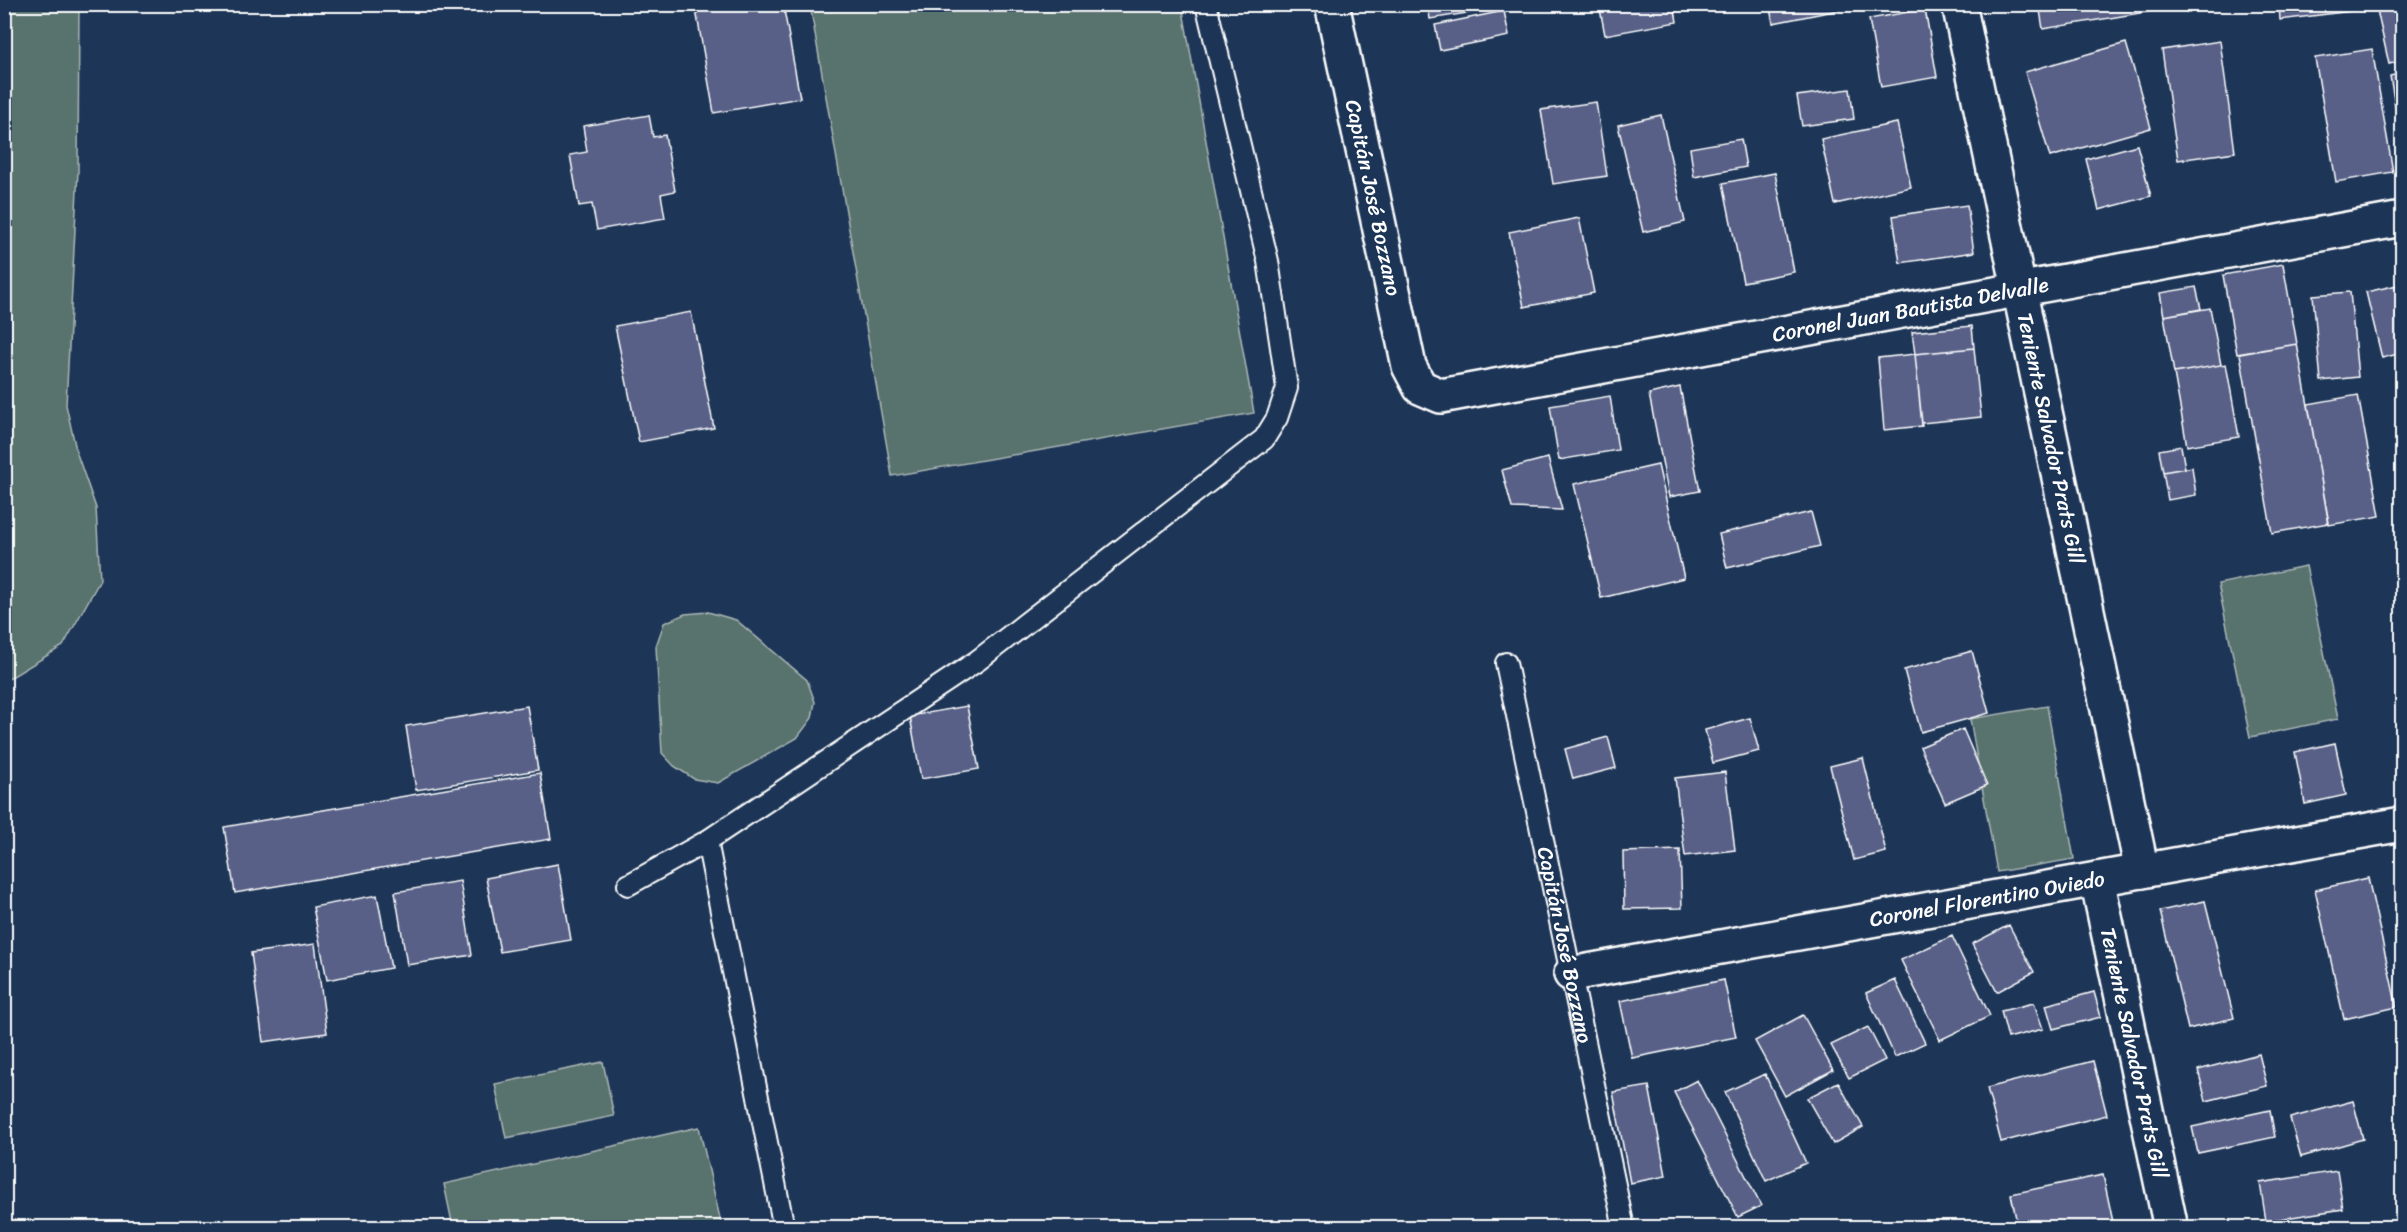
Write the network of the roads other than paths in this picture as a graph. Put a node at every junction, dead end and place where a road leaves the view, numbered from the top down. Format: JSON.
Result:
{"nodes":[{"id":1,"x":1206,"y":4,"type":"edge"},
{"id":2,"x":1332,"y":4,"type":"edge"},
{"id":3,"x":1959,"y":4,"type":"edge"},
{"id":4,"x":2403,"y":219,"type":"edge"},
{"id":5,"x":2019,"y":289,"type":"junction"},
{"id":6,"x":1420,"y":387,"type":"joint"},
{"id":7,"x":1506,"y":663,"type":"dead end"},
{"id":8,"x":2403,"y":824,"type":"edge"},
{"id":9,"x":707,"y":841,"type":"junction"},
{"id":10,"x":2142,"y":871,"type":"junction"},
{"id":11,"x":2097,"y":879,"type":"junction"},
{"id":12,"x":628,"y":885,"type":"dead end"},
{"id":13,"x":1571,"y":974,"type":"junction"},
{"id":14,"x":784,"y":1227,"type":"edge"},
{"id":15,"x":1624,"y":1227,"type":"edge"},
{"id":16,"x":2171,"y":1227,"type":"edge"}],
"edges":[{"from":1,"to":9,"type":"lane"},
{"from":2,"to":6,"type":"street","name":"Capitán José Bozzano"},
{"from":3,"to":5,"type":"street","name":"Teniente Salvador Prats Gill"},
{"from":4,"to":5,"type":"street","name":"Coronel Juan Bautista Delvalle"},
{"from":5,"to":6,"type":"street","name":"Coronel Juan Bautista Delvalle"},
{"from":5,"to":10,"type":"street","name":"Teniente Salvador Prats Gill"},
{"from":7,"to":13,"type":"lane","name":"Capitán José Bozzano"},
{"from":8,"to":10,"type":"street","name":"Coronel Florentino Oviedo"},
{"from":9,"to":12,"type":"lane"},
{"from":9,"to":14,"type":"lane"},
{"from":10,"to":11,"type":"street","name":"Coronel Florentino Oviedo"},
{"from":11,"to":13,"type":"street","name":"Coronel Florentino Oviedo"},
{"from":11,"to":16,"type":"street","name":"Teniente Salvador Prats Gill"},
{"from":13,"to":15,"type":"lane","name":"Capitán José Bozzano"}]}
